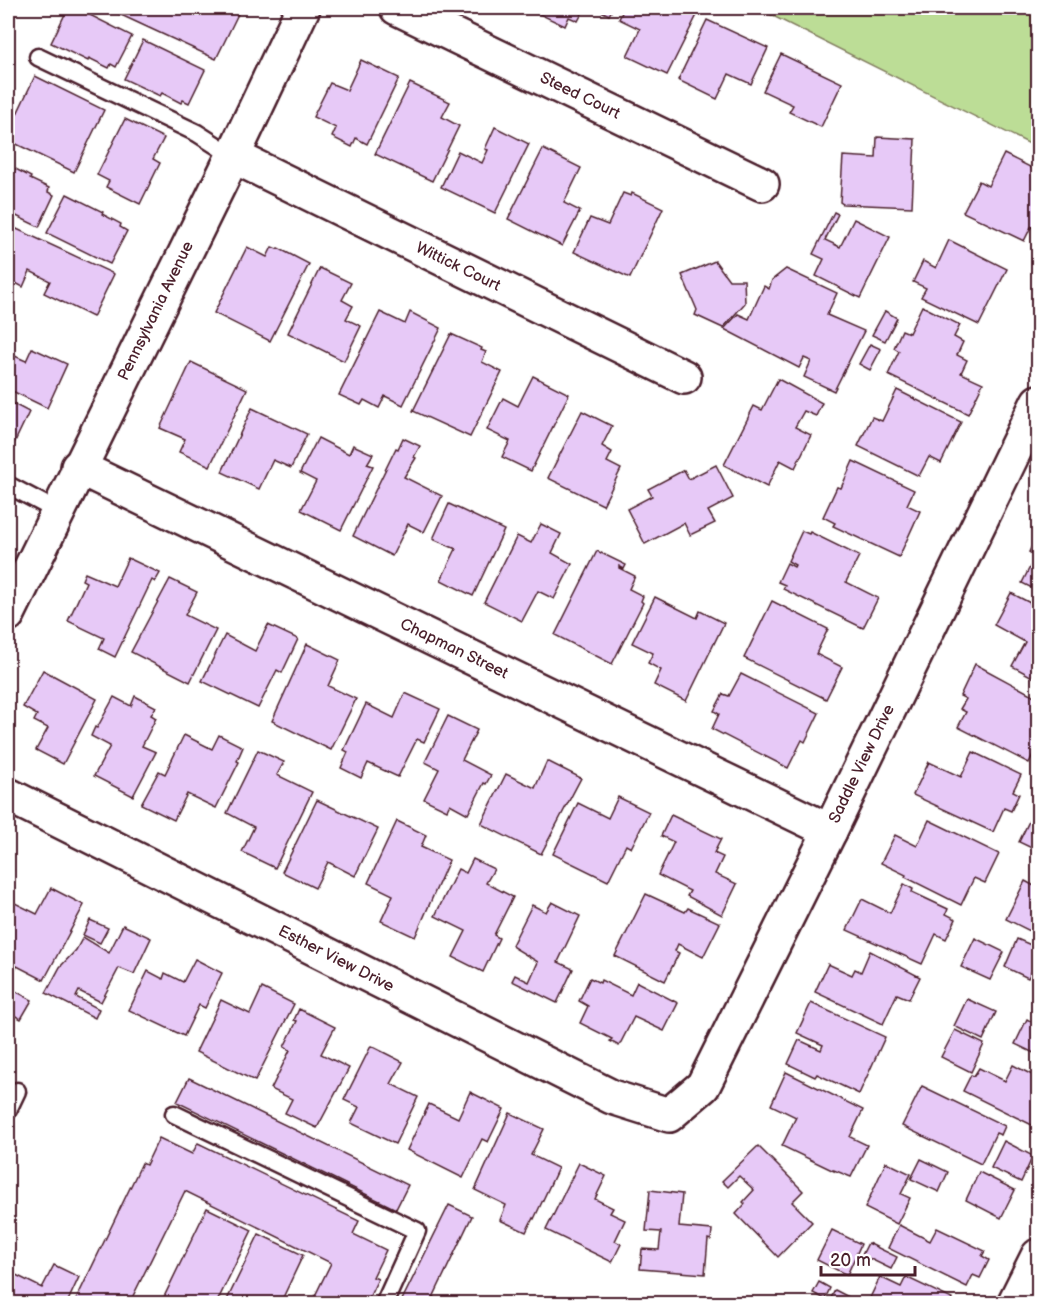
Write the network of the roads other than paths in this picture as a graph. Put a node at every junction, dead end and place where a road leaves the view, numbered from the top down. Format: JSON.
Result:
{"nodes":[{"id":1,"x":303,"y":8,"type":"edge"},
{"id":2,"x":398,"y":8,"type":"edge"},
{"id":3,"x":38,"y":57,"type":"dead end"},
{"id":4,"x":233,"y":156,"type":"junction"},
{"id":5,"x":762,"y":184,"type":"dead end"},
{"id":6,"x":684,"y":377,"type":"dead end"},
{"id":7,"x":1038,"y":402,"type":"edge"},
{"id":8,"x":78,"y":467,"type":"junction"},
{"id":9,"x":8,"y":485,"type":"edge"},
{"id":10,"x":57,"y":511,"type":"junction"},
{"id":11,"x":8,"y":614,"type":"edge"},
{"id":12,"x":8,"y":795,"type":"edge"},
{"id":13,"x":830,"y":831,"type":"junction"},
{"id":14,"x":17,"y":1091,"type":"dead end"},
{"id":15,"x":8,"y":1110,"type":"edge"},
{"id":16,"x":174,"y":1114,"type":"dead end"},
{"id":17,"x":669,"y":1115,"type":"joint"},
{"id":18,"x":1038,"y":1256,"type":"edge"},
{"id":19,"x":384,"y":1304,"type":"edge"},
{"id":20,"x":1014,"y":1304,"type":"edge"}],
"edges":[{"from":1,"to":4,"type":"street","name":"Pennsylvania Avenue"},
{"from":2,"to":5,"type":"street","name":"Steed Court"},
{"from":3,"to":4,"type":"lane"},
{"from":4,"to":6,"type":"street","name":"Wittick Court"},
{"from":4,"to":8,"type":"street","name":"Pennsylvania Avenue"},
{"from":7,"to":13,"type":"street","name":"Saddle View Drive"},
{"from":8,"to":10,"type":"street","name":"Pennsylvania Avenue"},
{"from":8,"to":13,"type":"street","name":"Chapman Street"},
{"from":9,"to":10,"type":"lane"},
{"from":10,"to":11,"type":"street","name":"Pennsylvania Avenue"},
{"from":12,"to":17,"type":"street","name":"Esther View Drive"},
{"from":13,"to":17,"type":"street","name":"Saddle View Drive"},
{"from":14,"to":15,"type":"lane"},
{"from":16,"to":19,"type":"lane"},
{"from":18,"to":20,"type":"street"}]}
